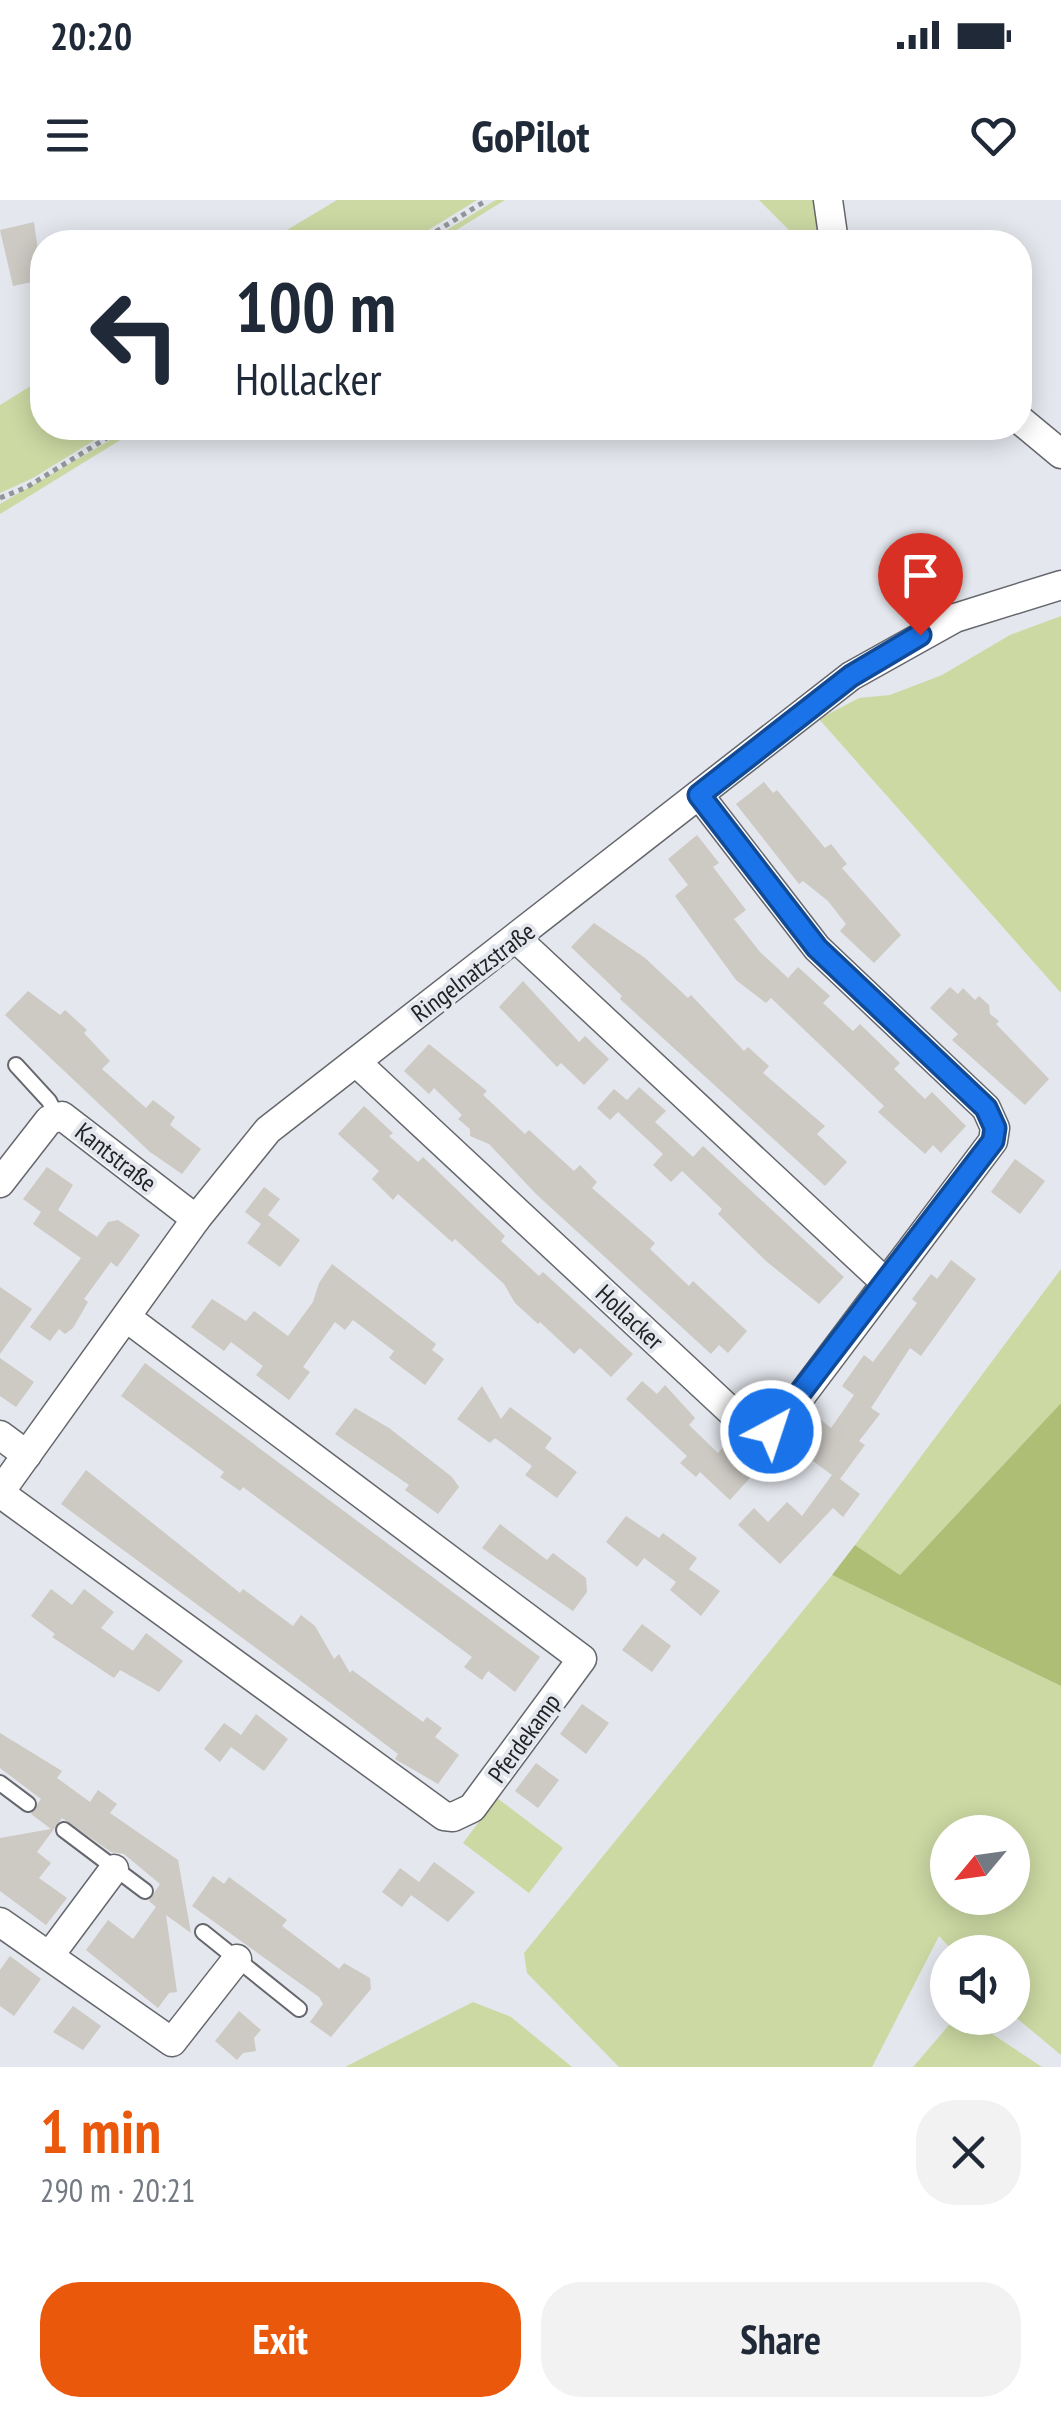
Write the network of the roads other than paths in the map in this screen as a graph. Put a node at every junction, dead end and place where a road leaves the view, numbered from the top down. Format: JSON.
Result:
{"nodes":[{"id":1,"x":828,"y":200,"type":"edge"},
{"id":2,"x":832,"y":230,"type":"edge"},
{"id":3,"x":1032,"y":430,"type":"edge"},
{"id":4,"x":1061,"y":454,"type":"edge"},
{"id":5,"x":1061,"y":585,"type":"edge"},
{"id":6,"x":699,"y":795,"type":"junction"},
{"id":7,"x":517,"y":939,"type":"junction"},
{"id":8,"x":356,"y":1062,"type":"junction"},
{"id":9,"x":16,"y":1065,"type":"dead end"},
{"id":10,"x":56,"y":1115,"type":"junction"},
{"id":11,"x":0,"y":1183,"type":"edge"},
{"id":12,"x":196,"y":1219,"type":"junction"},
{"id":13,"x":886,"y":1283,"type":"junction"},
{"id":14,"x":127,"y":1318,"type":"junction"},
{"id":15,"x":0,"y":1435,"type":"edge"},
{"id":16,"x":27,"y":1454,"type":"junction"},
{"id":17,"x":0,"y":1493,"type":"edge"},
{"id":18,"x":0,"y":1783,"type":"edge"},
{"id":19,"x":28,"y":1804,"type":"dead end"},
{"id":20,"x":64,"y":1830,"type":"dead end"},
{"id":21,"x":114,"y":1869,"type":"junction"},
{"id":22,"x":145,"y":1891,"type":"dead end"},
{"id":23,"x":0,"y":1922,"type":"edge"},
{"id":24,"x":203,"y":1932,"type":"dead end"},
{"id":25,"x":50,"y":1955,"type":"junction"},
{"id":26,"x":237,"y":1959,"type":"junction"},
{"id":27,"x":298,"y":2008,"type":"dead end"}],
"edges":[{"from":1,"to":2,"type":"street"},
{"from":3,"to":4,"type":"street"},
{"from":5,"to":6,"type":"street","name":"Ringelnatzstraße"},
{"from":6,"to":7,"type":"street","name":"Ringelnatzstraße"},
{"from":6,"to":13,"type":"street","name":"Hollacker"},
{"from":7,"to":8,"type":"street","name":"Ringelnatzstraße"},
{"from":7,"to":13,"type":"street"},
{"from":8,"to":12,"type":"street","name":"Ringelnatzstraße"},
{"from":8,"to":13,"type":"street","name":"Hollacker"},
{"from":9,"to":10,"type":"lane"},
{"from":10,"to":11,"type":"street","name":"Kantstraße"},
{"from":10,"to":12,"type":"street","name":"Kantstraße"},
{"from":12,"to":14,"type":"street","name":"Ringelnatzstraße"},
{"from":14,"to":16,"type":"street","name":"Ringelnatzstraße"},
{"from":14,"to":17,"type":"street","name":"Pferdekamp"},
{"from":15,"to":16,"type":"street"},
{"from":16,"to":17,"type":"street","name":"Ringelnatzstraße"},
{"from":18,"to":19,"type":"lane"},
{"from":20,"to":21,"type":"lane"},
{"from":21,"to":22,"type":"lane"},
{"from":21,"to":25,"type":"street"},
{"from":23,"to":25,"type":"street"},
{"from":24,"to":26,"type":"lane"},
{"from":25,"to":26,"type":"street"},
{"from":26,"to":27,"type":"lane"}]}
